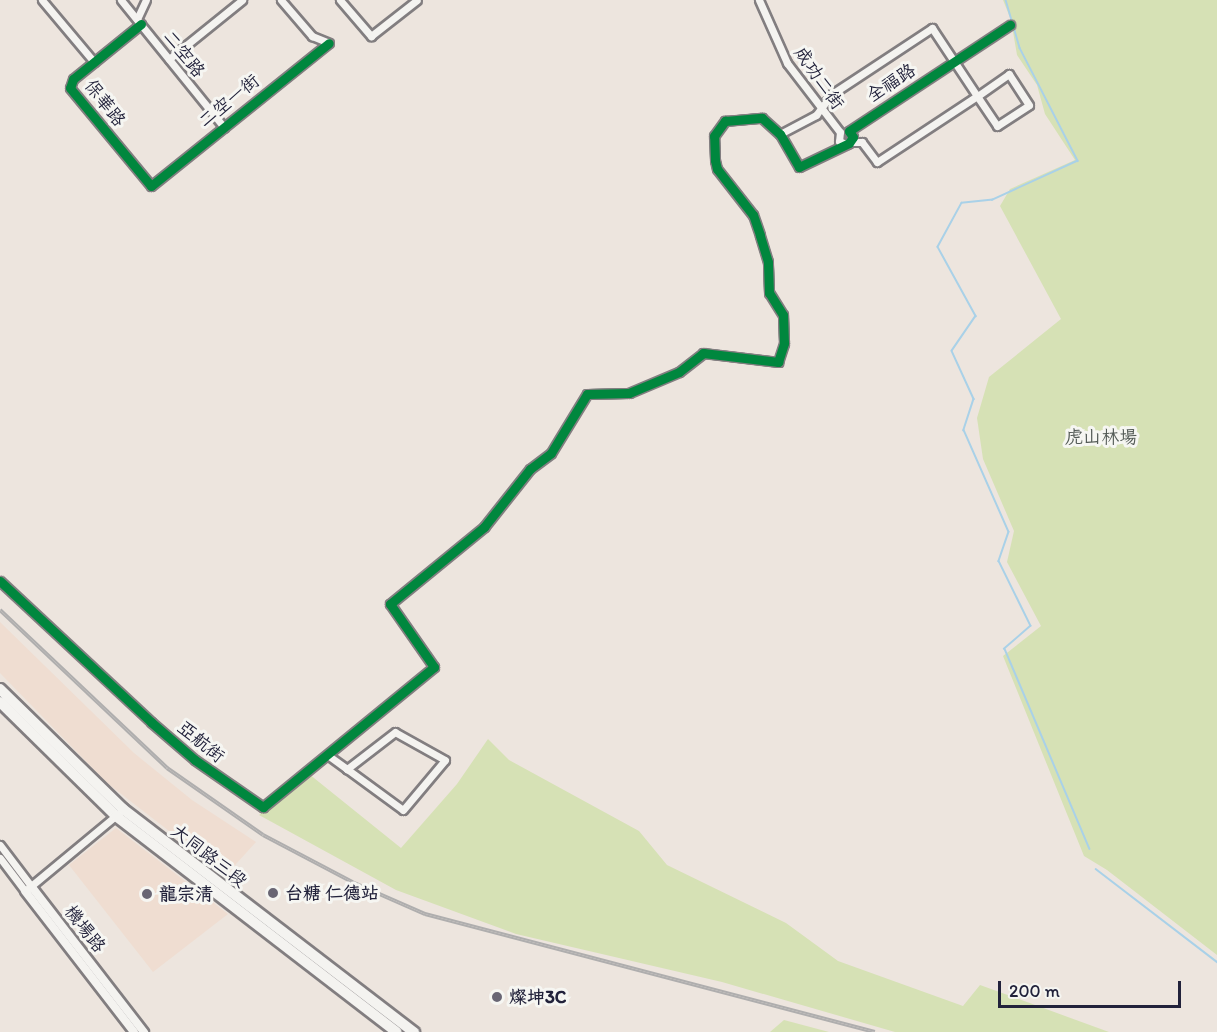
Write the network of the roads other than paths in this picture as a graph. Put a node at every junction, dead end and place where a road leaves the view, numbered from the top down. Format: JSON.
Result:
{"nodes":[{"id":1,"x":42,"y":0,"type":"edge"},
{"id":2,"x":121,"y":0,"type":"edge"},
{"id":3,"x":146,"y":0,"type":"edge"},
{"id":4,"x":242,"y":0,"type":"edge"},
{"id":5,"x":281,"y":0,"type":"edge"},
{"id":6,"x":340,"y":0,"type":"edge"},
{"id":7,"x":417,"y":0,"type":"edge"},
{"id":8,"x":759,"y":0,"type":"edge"},
{"id":9,"x":139,"y":21,"type":"junction"},
{"id":10,"x":1010,"y":25,"type":"dead end"},
{"id":11,"x":169,"y":59,"type":"junction"},
{"id":12,"x":94,"y":62,"type":"junction"},
{"id":13,"x":954,"y":62,"type":"junction"},
{"id":14,"x":977,"y":96,"type":"junction"},
{"id":15,"x":820,"y":110,"type":"junction"},
{"id":16,"x":224,"y":127,"type":"junction"},
{"id":17,"x":849,"y":130,"type":"junction"},
{"id":18,"x":780,"y":134,"type":"junction"},
{"id":19,"x":839,"y":135,"type":"junction"},
{"id":20,"x":850,"y":142,"type":"junction"},
{"id":21,"x":151,"y":186,"type":"joint"},
{"id":22,"x":0,"y":581,"type":"edge"},
{"id":23,"x":0,"y":688,"type":"edge"},
{"id":24,"x":0,"y":702,"type":"edge"},
{"id":25,"x":329,"y":756,"type":"junction"},
{"id":26,"x":347,"y":769,"type":"junction"},
{"id":27,"x":119,"y":812,"type":"junction"},
{"id":28,"x":0,"y":846,"type":"edge"},
{"id":29,"x":0,"y":858,"type":"edge"},
{"id":30,"x":28,"y":888,"type":"junction"},
{"id":31,"x":134,"y":1032,"type":"edge"},
{"id":32,"x":144,"y":1032,"type":"edge"},
{"id":33,"x":396,"y":1032,"type":"edge"},
{"id":34,"x":414,"y":1032,"type":"edge"}],
"edges":[{"from":1,"to":12,"type":"street"},
{"from":2,"to":9,"type":"street","name":"二空路"},
{"from":3,"to":9,"type":"street","name":"保華路"},
{"from":4,"to":11,"type":"street"},
{"from":5,"to":16,"type":"street","name":"二空一街"},
{"from":6,"to":7,"type":"street"},
{"from":8,"to":15,"type":"street","name":"成功二街"},
{"from":9,"to":11,"type":"street","name":"二空路"},
{"from":9,"to":12,"type":"street","name":"保華路"},
{"from":10,"to":13,"type":"street","name":"全福路"},
{"from":11,"to":16,"type":"street","name":"二空路"},
{"from":12,"to":21,"type":"street","name":"保華路"},
{"from":13,"to":14,"type":"street"},
{"from":13,"to":15,"type":"street"},
{"from":13,"to":17,"type":"street","name":"全福路"},
{"from":14,"to":14,"type":"street"},
{"from":14,"to":20,"type":"street"},
{"from":15,"to":18,"type":"street"},
{"from":15,"to":19,"type":"street","name":"成功二街"},
{"from":16,"to":21,"type":"street","name":"二空一街"},
{"from":17,"to":19,"type":"street"},
{"from":17,"to":20,"type":"street"},
{"from":18,"to":20,"type":"street"},
{"from":18,"to":25,"type":"street","name":"亞航街"},
{"from":19,"to":20,"type":"street"},
{"from":22,"to":25,"type":"street","name":"亞航街"},
{"from":23,"to":27,"type":"main road","name":"大同路三段"},
{"from":24,"to":27,"type":"main road","name":"大同路三段"},
{"from":25,"to":26,"type":"street"},
{"from":26,"to":26,"type":"street"},
{"from":27,"to":30,"type":"street"},
{"from":27,"to":33,"type":"main road","name":"大同路三段"},
{"from":27,"to":34,"type":"main road","name":"大同路三段"},
{"from":28,"to":30,"type":"street","name":"機場路"},
{"from":29,"to":30,"type":"street","name":"機場路"},
{"from":30,"to":31,"type":"street","name":"機場路"},
{"from":30,"to":32,"type":"street","name":"機場路"}]}
